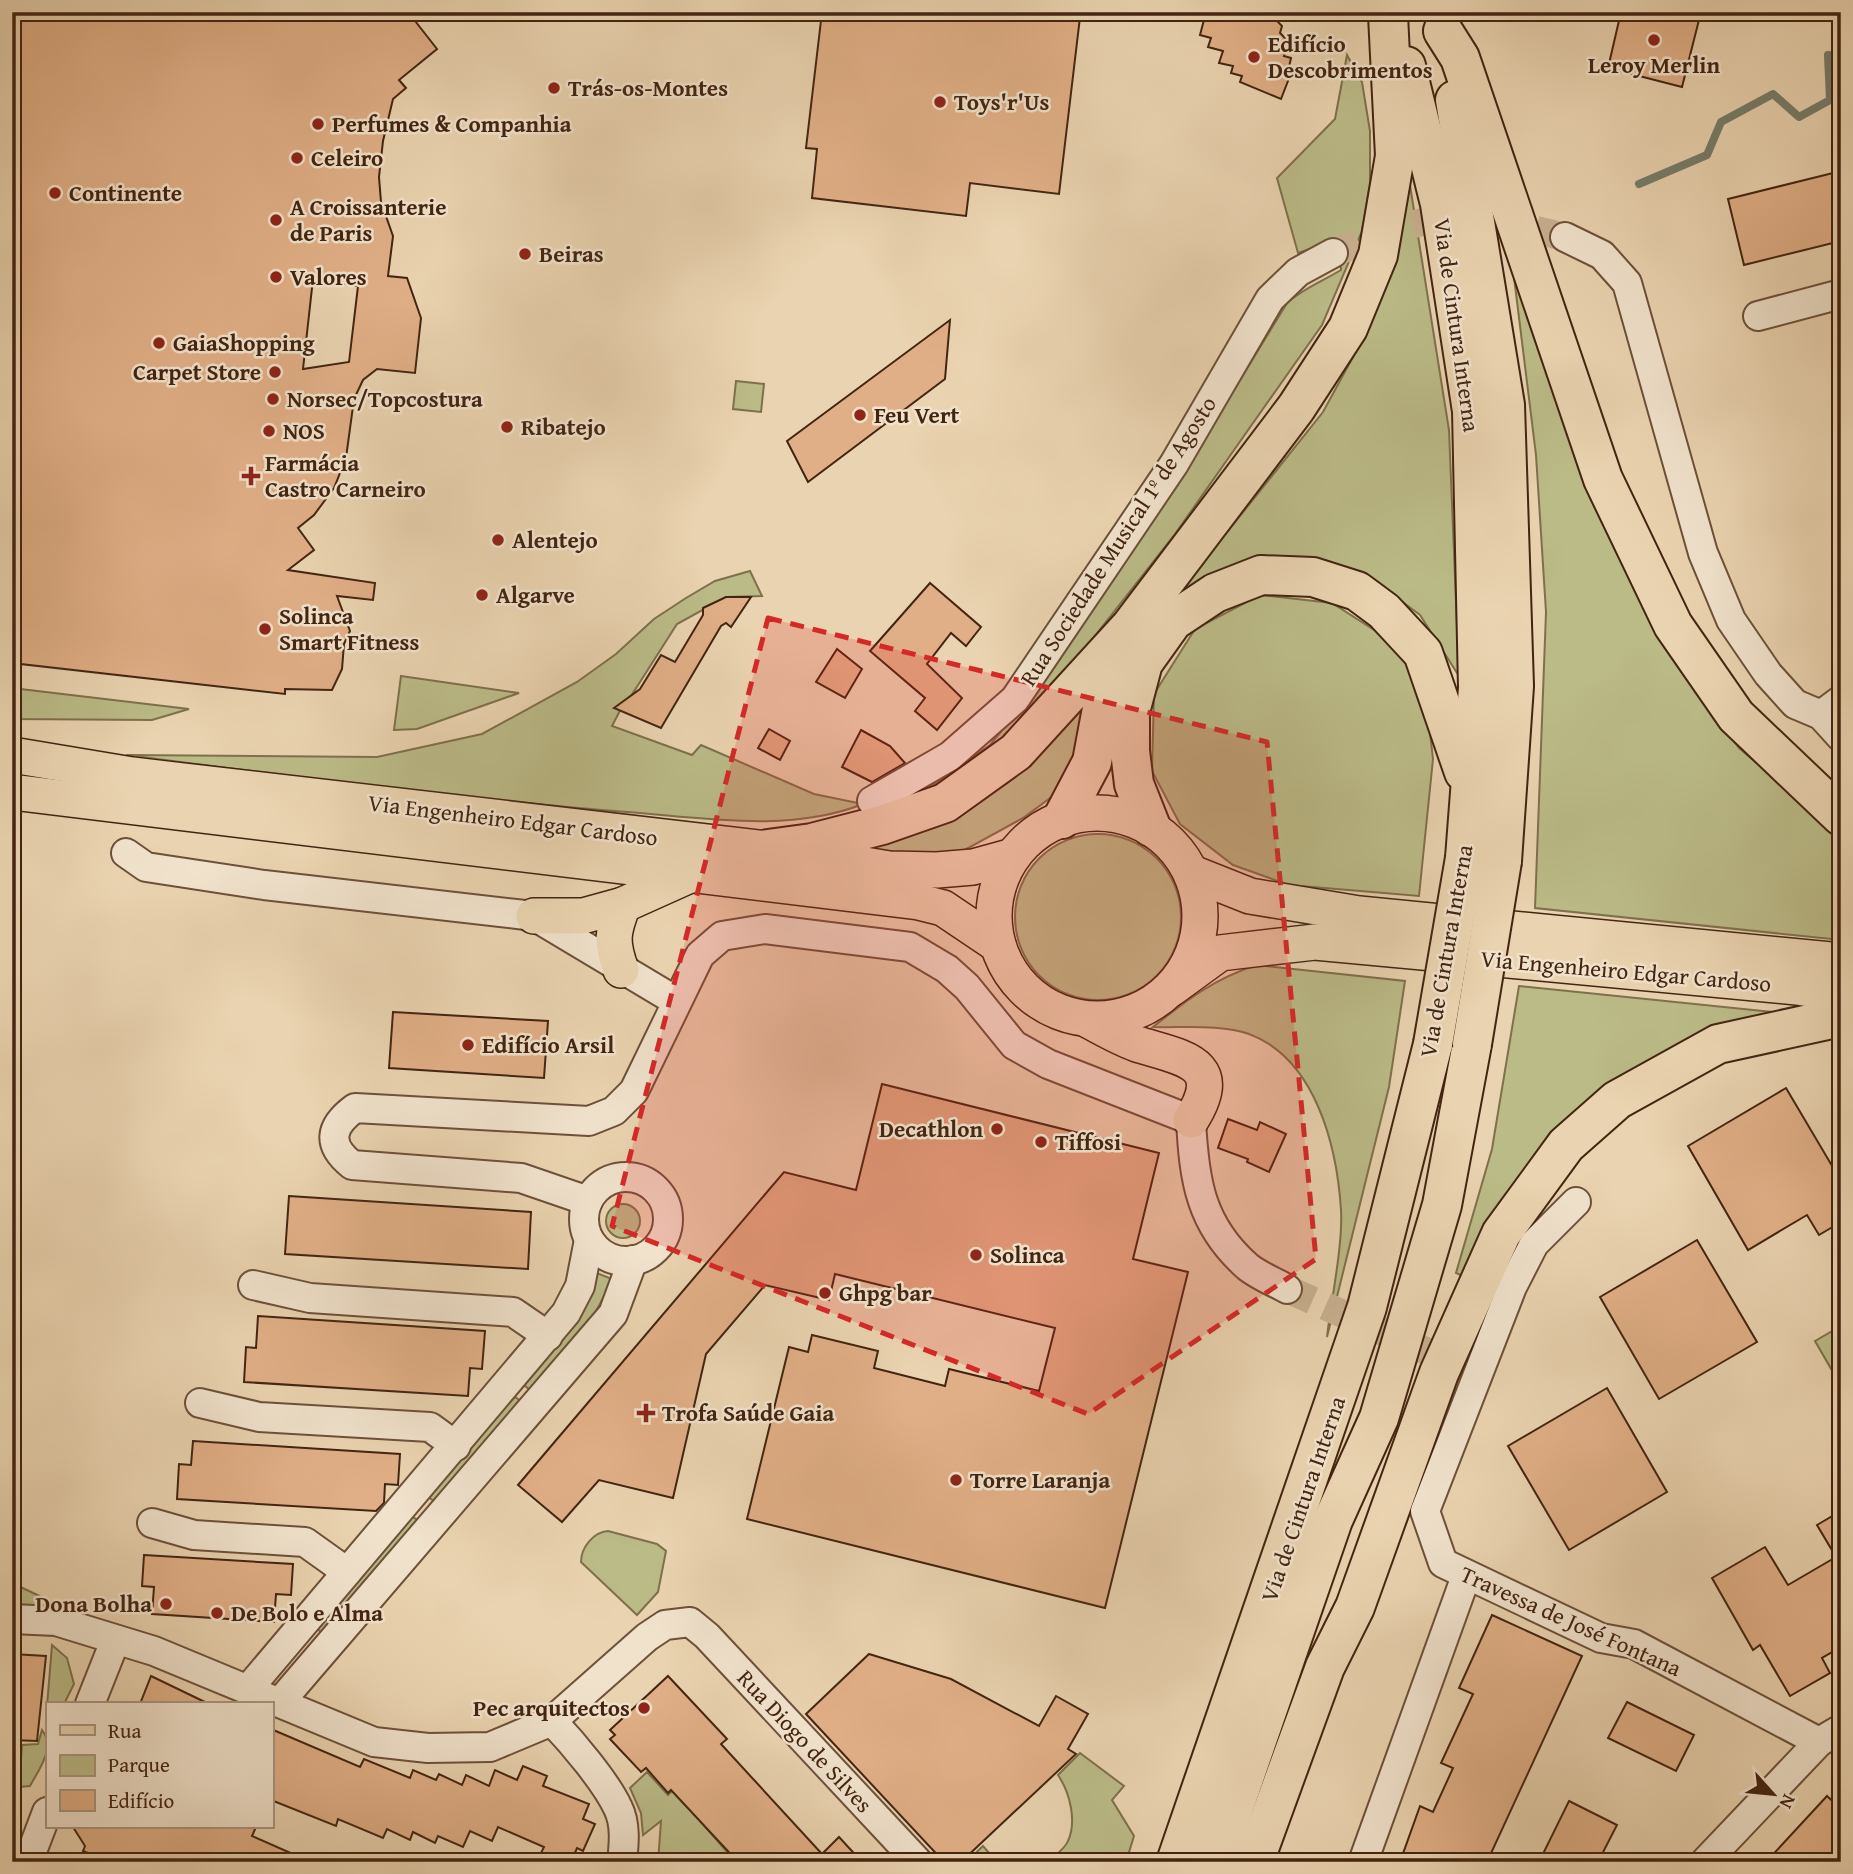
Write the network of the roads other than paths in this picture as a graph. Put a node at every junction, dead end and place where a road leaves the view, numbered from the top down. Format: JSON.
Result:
{"nodes":[{"id":1,"x":1387,"y":14,"type":"edge"},
{"id":2,"x":1440,"y":22,"type":"edge"},
{"id":3,"x":1565,"y":237,"type":"tunnel mouth"},
{"id":4,"x":1333,"y":253,"type":"tunnel mouth"},
{"id":5,"x":1841,"y":294,"type":"edge"},
{"id":6,"x":1758,"y":316,"type":"dead end"},
{"id":7,"x":1131,"y":626,"type":"junction"},
{"id":8,"x":1831,"y":707,"type":"edge"},
{"id":9,"x":1841,"y":737,"type":"edge"},
{"id":10,"x":12,"y":755,"type":"edge"},
{"id":11,"x":1469,"y":784,"type":"junction"},
{"id":12,"x":12,"y":792,"type":"edge"},
{"id":13,"x":872,"y":801,"type":"dead end"},
{"id":14,"x":1841,"y":816,"type":"edge"},
{"id":15,"x":1062,"y":819,"type":"junction"},
{"id":16,"x":1151,"y":827,"type":"junction"},
{"id":17,"x":768,"y":849,"type":"junction"},
{"id":18,"x":126,"y":853,"type":"dead end"},
{"id":19,"x":1013,"y":856,"type":"junction"},
{"id":20,"x":1192,"y":873,"type":"junction"},
{"id":21,"x":692,"y":874,"type":"junction"},
{"id":22,"x":623,"y":905,"type":"junction"},
{"id":23,"x":534,"y":916,"type":"junction"},
{"id":24,"x":998,"y":945,"type":"junction"},
{"id":25,"x":1841,"y":961,"type":"edge"},
{"id":26,"x":621,"y":970,"type":"junction"},
{"id":27,"x":1172,"y":988,"type":"junction"},
{"id":28,"x":1841,"y":994,"type":"edge"},
{"id":29,"x":676,"y":1001,"type":"junction"},
{"id":30,"x":1841,"y":1017,"type":"edge"},
{"id":31,"x":1088,"y":1020,"type":"junction"},
{"id":32,"x":1191,"y":1120,"type":"junction"},
{"id":33,"x":588,"y":1201,"type":"junction"},
{"id":34,"x":1576,"y":1202,"type":"dead end"},
{"id":35,"x":589,"y":1240,"type":"junction"},
{"id":36,"x":633,"y":1260,"type":"junction"},
{"id":37,"x":253,"y":1285,"type":"dead end"},
{"id":38,"x":1287,"y":1289,"type":"tunnel mouth"},
{"id":39,"x":548,"y":1336,"type":"junction"},
{"id":40,"x":200,"y":1403,"type":"dead end"},
{"id":41,"x":1379,"y":1418,"type":"junction"},
{"id":42,"x":456,"y":1446,"type":"junction"},
{"id":43,"x":413,"y":1496,"type":"junction"},
{"id":44,"x":439,"y":1517,"type":"junction"},
{"id":45,"x":152,"y":1523,"type":"dead end"},
{"id":46,"x":347,"y":1572,"type":"junction"},
{"id":47,"x":1466,"y":1576,"type":"junction"},
{"id":48,"x":12,"y":1619,"type":"edge"},
{"id":49,"x":115,"y":1642,"type":"junction"},
{"id":50,"x":1325,"y":1667,"type":"junction"},
{"id":51,"x":249,"y":1688,"type":"junction"},
{"id":52,"x":91,"y":1702,"type":"edge"},
{"id":53,"x":280,"y":1702,"type":"junction"},
{"id":54,"x":552,"y":1721,"type":"junction"},
{"id":55,"x":1830,"y":1736,"type":"edge"},
{"id":56,"x":46,"y":1816,"type":"edge"},
{"id":57,"x":35,"y":1858,"type":"edge"},
{"id":58,"x":622,"y":1862,"type":"edge"},
{"id":59,"x":918,"y":1862,"type":"edge"},
{"id":60,"x":1176,"y":1862,"type":"edge"},
{"id":61,"x":1215,"y":1862,"type":"edge"},
{"id":62,"x":1254,"y":1862,"type":"edge"},
{"id":63,"x":1363,"y":1862,"type":"edge"},
{"id":64,"x":1705,"y":1862,"type":"edge"}],
"edges":[{"from":1,"to":7,"type":"highway"},
{"from":1,"to":11,"type":"highway","name":"Via de Cintura Interna"},
{"from":2,"to":14,"type":"highway"},
{"from":2,"to":41,"type":"highway","name":"Via de Cintura Interna","bridge":true},
{"from":3,"to":8,"type":"street"},
{"from":4,"to":13,"type":"street","name":"Rua Sociedade Musical 1º de Agosto"},
{"from":5,"to":6,"type":"street"},
{"from":7,"to":15,"type":"highway"},
{"from":7,"to":17,"type":"highway"},
{"from":8,"to":9,"type":"street"},
{"from":10,"to":17,"type":"main road","name":"Via Engenheiro Edgar Cardoso"},
{"from":11,"to":16,"type":"highway"},
{"from":11,"to":60,"type":"highway","name":"Via de Cintura Interna","bridge":true},
{"from":12,"to":21,"type":"main road","name":"Via Engenheiro Edgar Cardoso"},
{"from":15,"to":16,"type":"main road"},
{"from":15,"to":19,"type":"main road"},
{"from":16,"to":20,"type":"main road"},
{"from":17,"to":19,"type":"main road","name":"Via Engenheiro Edgar Cardoso"},
{"from":18,"to":23,"type":"street"},
{"from":19,"to":24,"type":"main road"},
{"from":20,"to":25,"type":"main road","name":"Via Engenheiro Edgar Cardoso"},
{"from":20,"to":27,"type":"main road"},
{"from":21,"to":22,"type":"main road"},
{"from":21,"to":24,"type":"main road","name":"Via Engenheiro Edgar Cardoso"},
{"from":22,"to":23,"type":"main road"},
{"from":22,"to":26,"type":"main road"},
{"from":23,"to":26,"type":"street"},
{"from":24,"to":31,"type":"main road"},
{"from":26,"to":29,"type":"street"},
{"from":27,"to":28,"type":"main road","name":"Via Engenheiro Edgar Cardoso"},
{"from":27,"to":31,"type":"main road"},
{"from":29,"to":32,"type":"street"},
{"from":29,"to":33,"type":"street"},
{"from":30,"to":50,"type":"highway"},
{"from":31,"to":32,"type":"main road"},
{"from":32,"to":38,"type":"street"},
{"from":33,"to":35,"type":"street"},
{"from":33,"to":36,"type":"street"},
{"from":34,"to":47,"type":"street","name":"Travessa de José Fontana"},
{"from":35,"to":36,"type":"street"},
{"from":35,"to":39,"type":"street"},
{"from":36,"to":44,"type":"street"},
{"from":37,"to":39,"type":"street"},
{"from":39,"to":42,"type":"street"},
{"from":40,"to":42,"type":"street"},
{"from":41,"to":50,"type":"highway"},
{"from":41,"to":61,"type":"highway","name":"Via de Cintura Interna"},
{"from":42,"to":43,"type":"street"},
{"from":43,"to":44,"type":"street"},
{"from":43,"to":46,"type":"street"},
{"from":44,"to":53,"type":"street"},
{"from":45,"to":46,"type":"street"},
{"from":46,"to":51,"type":"street"},
{"from":47,"to":55,"type":"street","name":"Travessa de José Fontana"},
{"from":47,"to":63,"type":"street"},
{"from":48,"to":49,"type":"street"},
{"from":49,"to":51,"type":"street"},
{"from":49,"to":52,"type":"street"},
{"from":50,"to":62,"type":"highway"},
{"from":51,"to":53,"type":"street"},
{"from":53,"to":54,"type":"street"},
{"from":54,"to":58,"type":"street"},
{"from":54,"to":59,"type":"street","name":"Rua Diogo de Silves"},
{"from":55,"to":64,"type":"street"},
{"from":56,"to":57,"type":"street"}]}
